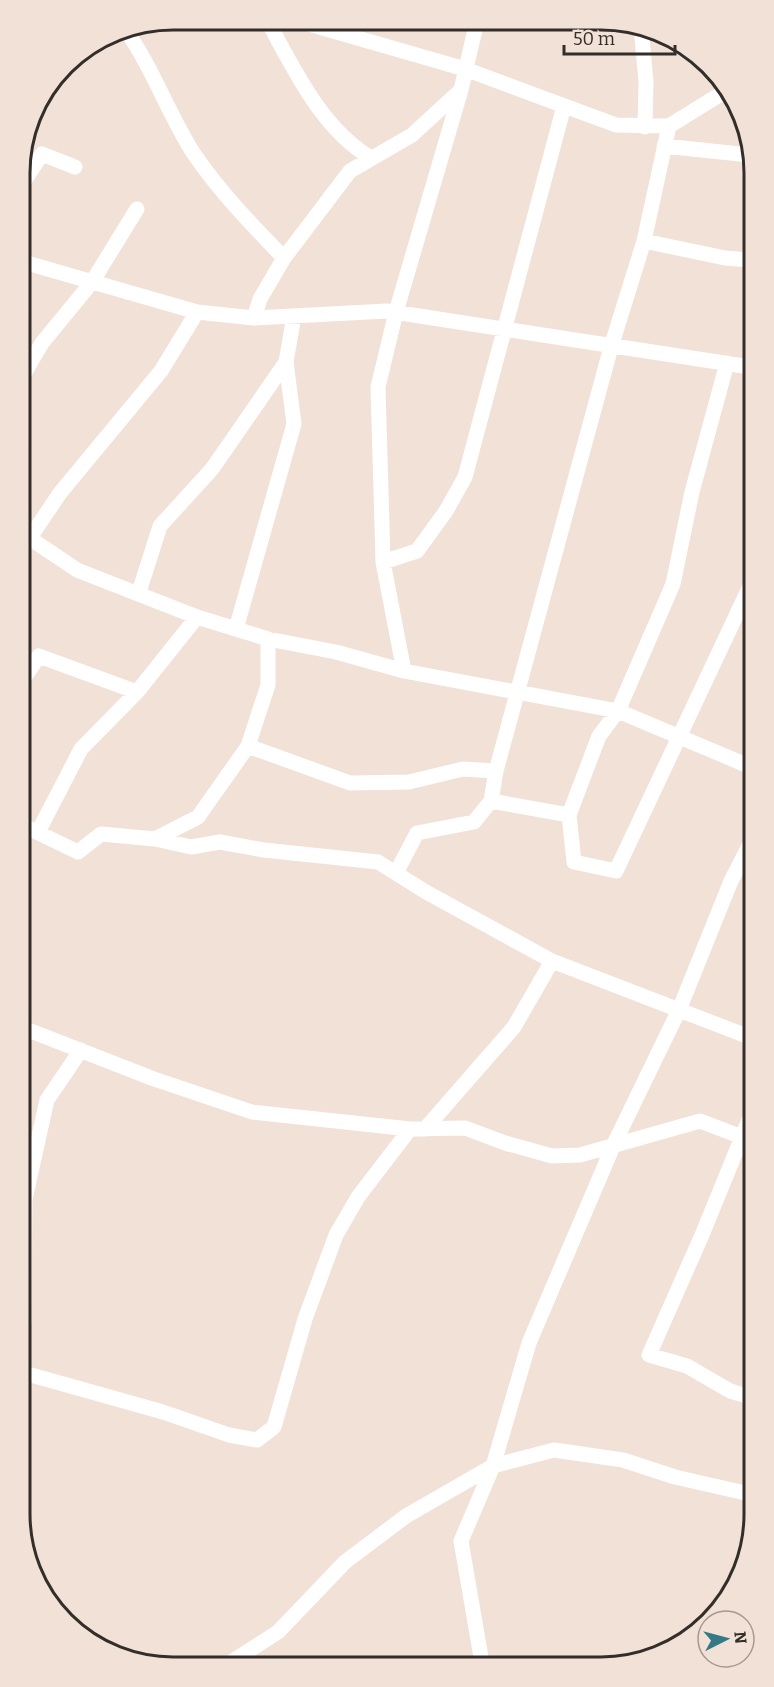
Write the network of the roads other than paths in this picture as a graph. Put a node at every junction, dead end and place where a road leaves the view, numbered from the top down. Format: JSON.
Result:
{"nodes":[{"id":1,"x":273,"y":30,"type":"edge"},
{"id":2,"x":330,"y":30,"type":"edge"},
{"id":3,"x":475,"y":30,"type":"edge"},
{"id":4,"x":131,"y":37,"type":"edge"},
{"id":5,"x":642,"y":37,"type":"edge"},
{"id":6,"x":465,"y":69,"type":"junction"},
{"id":7,"x":461,"y":90,"type":"junction"},
{"id":8,"x":721,"y":95,"type":"edge"},
{"id":9,"x":564,"y":106,"type":"junction"},
{"id":10,"x":669,"y":126,"type":"junction"},
{"id":11,"x":645,"y":127,"type":"junction"},
{"id":12,"x":664,"y":146,"type":"junction"},
{"id":13,"x":743,"y":154,"type":"edge"},
{"id":14,"x":371,"y":158,"type":"junction"},
{"id":15,"x":75,"y":167,"type":"dead end"},
{"id":16,"x":30,"y":172,"type":"edge"},
{"id":17,"x":137,"y":209,"type":"dead end"},
{"id":18,"x":644,"y":241,"type":"junction"},
{"id":19,"x":284,"y":258,"type":"junction"},
{"id":20,"x":744,"y":260,"type":"edge"},
{"id":21,"x":30,"y":264,"type":"edge"},
{"id":22,"x":92,"y":282,"type":"junction"},
{"id":23,"x":197,"y":312,"type":"junction"},
{"id":24,"x":396,"y":312,"type":"junction"},
{"id":25,"x":294,"y":316,"type":"junction"},
{"id":26,"x":254,"y":318,"type":"junction"},
{"id":27,"x":503,"y":330,"type":"junction"},
{"id":28,"x":611,"y":347,"type":"junction"},
{"id":29,"x":286,"y":362,"type":"junction"},
{"id":30,"x":727,"y":363,"type":"junction"},
{"id":31,"x":30,"y":364,"type":"edge"},
{"id":32,"x":744,"y":366,"type":"edge"},
{"id":33,"x":30,"y":539,"type":"edge"},
{"id":34,"x":30,"y":547,"type":"edge"},
{"id":35,"x":383,"y":562,"type":"junction"},
{"id":36,"x":139,"y":592,"type":"junction"},
{"id":37,"x":744,"y":598,"type":"edge"},
{"id":38,"x":197,"y":617,"type":"junction"},
{"id":39,"x":236,"y":629,"type":"junction"},
{"id":40,"x":268,"y":639,"type":"junction"},
{"id":41,"x":30,"y":669,"type":"edge"},
{"id":42,"x":404,"y":671,"type":"junction"},
{"id":43,"x":137,"y":692,"type":"junction"},
{"id":44,"x":518,"y":694,"type":"junction"},
{"id":45,"x":618,"y":711,"type":"junction"},
{"id":46,"x":677,"y":737,"type":"junction"},
{"id":47,"x":248,"y":746,"type":"junction"},
{"id":48,"x":744,"y":764,"type":"edge"},
{"id":49,"x":496,"y":771,"type":"junction"},
{"id":50,"x":491,"y":801,"type":"junction"},
{"id":51,"x":569,"y":815,"type":"junction"},
{"id":52,"x":30,"y":828,"type":"edge"},
{"id":53,"x":38,"y":832,"type":"junction"},
{"id":54,"x":155,"y":839,"type":"junction"},
{"id":55,"x":744,"y":856,"type":"edge"},
{"id":56,"x":396,"y":873,"type":"junction"},
{"id":57,"x":552,"y":961,"type":"junction"},
{"id":58,"x":679,"y":1010,"type":"junction"},
{"id":59,"x":30,"y":1031,"type":"edge"},
{"id":60,"x":744,"y":1035,"type":"edge"},
{"id":61,"x":81,"y":1050,"type":"junction"},
{"id":62,"x":417,"y":1129,"type":"junction"},
{"id":63,"x":744,"y":1132,"type":"edge"},
{"id":64,"x":742,"y":1137,"type":"junction"},
{"id":65,"x":614,"y":1144,"type":"junction"},
{"id":66,"x":30,"y":1176,"type":"edge"},
{"id":67,"x":30,"y":1375,"type":"edge"},
{"id":68,"x":744,"y":1395,"type":"edge"},
{"id":69,"x":493,"y":1466,"type":"junction"},
{"id":70,"x":744,"y":1493,"type":"edge"},
{"id":71,"x":239,"y":1657,"type":"edge"},
{"id":72,"x":481,"y":1657,"type":"edge"}],
"edges":[{"from":1,"to":14,"type":"street"},
{"from":2,"to":6,"type":"street"},
{"from":3,"to":6,"type":"street"},
{"from":4,"to":19,"type":"street"},
{"from":5,"to":11,"type":"street"},
{"from":6,"to":7,"type":"street"},
{"from":6,"to":9,"type":"street"},
{"from":7,"to":14,"type":"street"},
{"from":7,"to":24,"type":"street"},
{"from":8,"to":10,"type":"street"},
{"from":9,"to":11,"type":"street"},
{"from":9,"to":27,"type":"street"},
{"from":10,"to":11,"type":"street"},
{"from":10,"to":12,"type":"street"},
{"from":12,"to":13,"type":"street"},
{"from":12,"to":18,"type":"street"},
{"from":14,"to":19,"type":"street"},
{"from":15,"to":16,"type":"street"},
{"from":17,"to":22,"type":"street"},
{"from":18,"to":20,"type":"street"},
{"from":18,"to":28,"type":"street"},
{"from":19,"to":26,"type":"street"},
{"from":21,"to":22,"type":"street"},
{"from":22,"to":23,"type":"street"},
{"from":22,"to":31,"type":"street"},
{"from":23,"to":26,"type":"street"},
{"from":23,"to":33,"type":"street"},
{"from":24,"to":25,"type":"street"},
{"from":24,"to":27,"type":"street"},
{"from":24,"to":35,"type":"street"},
{"from":25,"to":26,"type":"street"},
{"from":25,"to":29,"type":"street"},
{"from":27,"to":28,"type":"street"},
{"from":27,"to":35,"type":"street"},
{"from":28,"to":30,"type":"street"},
{"from":28,"to":44,"type":"street"},
{"from":29,"to":36,"type":"street"},
{"from":29,"to":39,"type":"street"},
{"from":30,"to":32,"type":"street"},
{"from":30,"to":45,"type":"street"},
{"from":34,"to":36,"type":"street"},
{"from":35,"to":42,"type":"street"},
{"from":36,"to":38,"type":"street"},
{"from":37,"to":46,"type":"street"},
{"from":38,"to":39,"type":"street"},
{"from":38,"to":43,"type":"street"},
{"from":39,"to":40,"type":"street"},
{"from":40,"to":42,"type":"street"},
{"from":40,"to":47,"type":"street"},
{"from":41,"to":43,"type":"street"},
{"from":42,"to":44,"type":"street"},
{"from":43,"to":53,"type":"street"},
{"from":44,"to":45,"type":"street"},
{"from":44,"to":49,"type":"street"},
{"from":45,"to":46,"type":"street"},
{"from":45,"to":51,"type":"street"},
{"from":46,"to":48,"type":"street"},
{"from":46,"to":51,"type":"street"},
{"from":47,"to":49,"type":"street"},
{"from":47,"to":54,"type":"street"},
{"from":49,"to":50,"type":"street"},
{"from":50,"to":51,"type":"street"},
{"from":50,"to":56,"type":"street"},
{"from":52,"to":53,"type":"street"},
{"from":53,"to":54,"type":"street"},
{"from":54,"to":56,"type":"street"},
{"from":55,"to":58,"type":"street"},
{"from":56,"to":57,"type":"street"},
{"from":57,"to":58,"type":"street"},
{"from":57,"to":62,"type":"street"},
{"from":58,"to":60,"type":"street"},
{"from":58,"to":65,"type":"street"},
{"from":59,"to":61,"type":"street"},
{"from":61,"to":62,"type":"street"},
{"from":61,"to":66,"type":"street"},
{"from":62,"to":65,"type":"street"},
{"from":62,"to":67,"type":"street"},
{"from":63,"to":64,"type":"street"},
{"from":64,"to":65,"type":"street"},
{"from":64,"to":68,"type":"street"},
{"from":65,"to":69,"type":"street"},
{"from":69,"to":70,"type":"street"},
{"from":69,"to":71,"type":"street"},
{"from":69,"to":72,"type":"street"}]}
